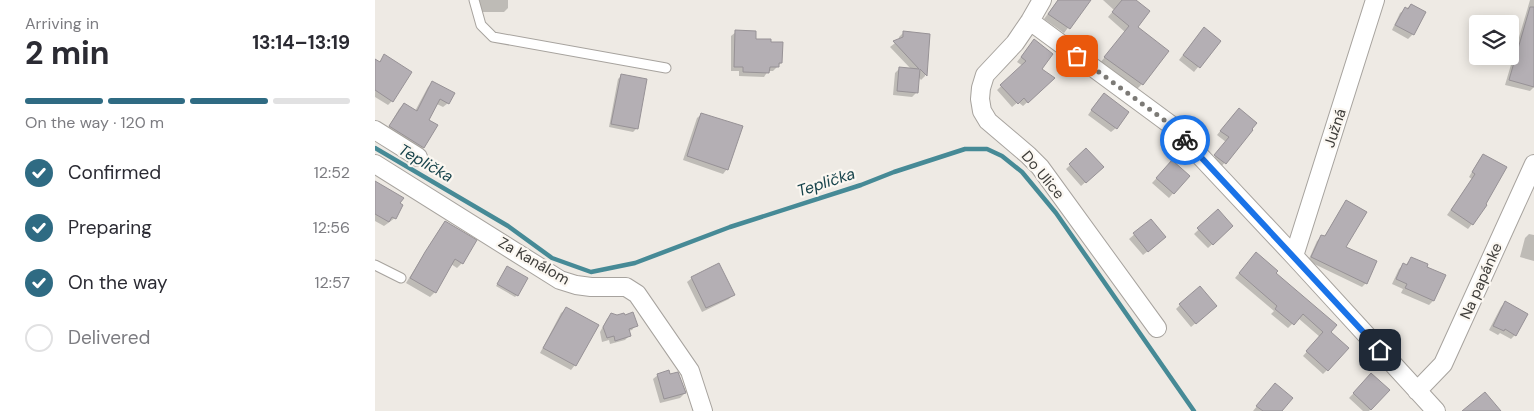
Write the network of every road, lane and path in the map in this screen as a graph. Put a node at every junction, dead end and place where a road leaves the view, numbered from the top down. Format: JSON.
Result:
{"nodes":[{"id":1,"x":474,"y":0,"type":"edge"},
{"id":2,"x":1042,"y":0,"type":"edge"},
{"id":3,"x":1375,"y":0,"type":"edge"},
{"id":4,"x":1030,"y":21,"type":"junction"},
{"id":5,"x":667,"y":68,"type":"dead end"},
{"id":6,"x":375,"y":130,"type":"edge"},
{"id":7,"x":418,"y":157,"type":"dead end"},
{"id":8,"x":375,"y":164,"type":"edge"},
{"id":9,"x":1534,"y":164,"type":"edge"},
{"id":10,"x":1294,"y":256,"type":"junction"},
{"id":11,"x":375,"y":265,"type":"edge"},
{"id":12,"x":401,"y":278,"type":"dead end"},
{"id":13,"x":1157,"y":328,"type":"dead end"},
{"id":14,"x":1417,"y":391,"type":"junction"},
{"id":15,"x":703,"y":411,"type":"edge"},
{"id":16,"x":1436,"y":411,"type":"edge"}],
"edges":[{"from":1,"to":5,"type":"lane"},
{"from":2,"to":4,"type":"street","name":"Do Ulice"},
{"from":3,"to":10,"type":"street","name":"Južná"},
{"from":4,"to":10,"type":"street"},
{"from":4,"to":13,"type":"street","name":"Do Ulice"},
{"from":6,"to":7,"type":"street"},
{"from":8,"to":15,"type":"street","name":"Za Kanálom"},
{"from":9,"to":14,"type":"street","name":"Na papánke"},
{"from":10,"to":14,"type":"street"},
{"from":11,"to":12,"type":"lane"},
{"from":14,"to":16,"type":"street"}]}
